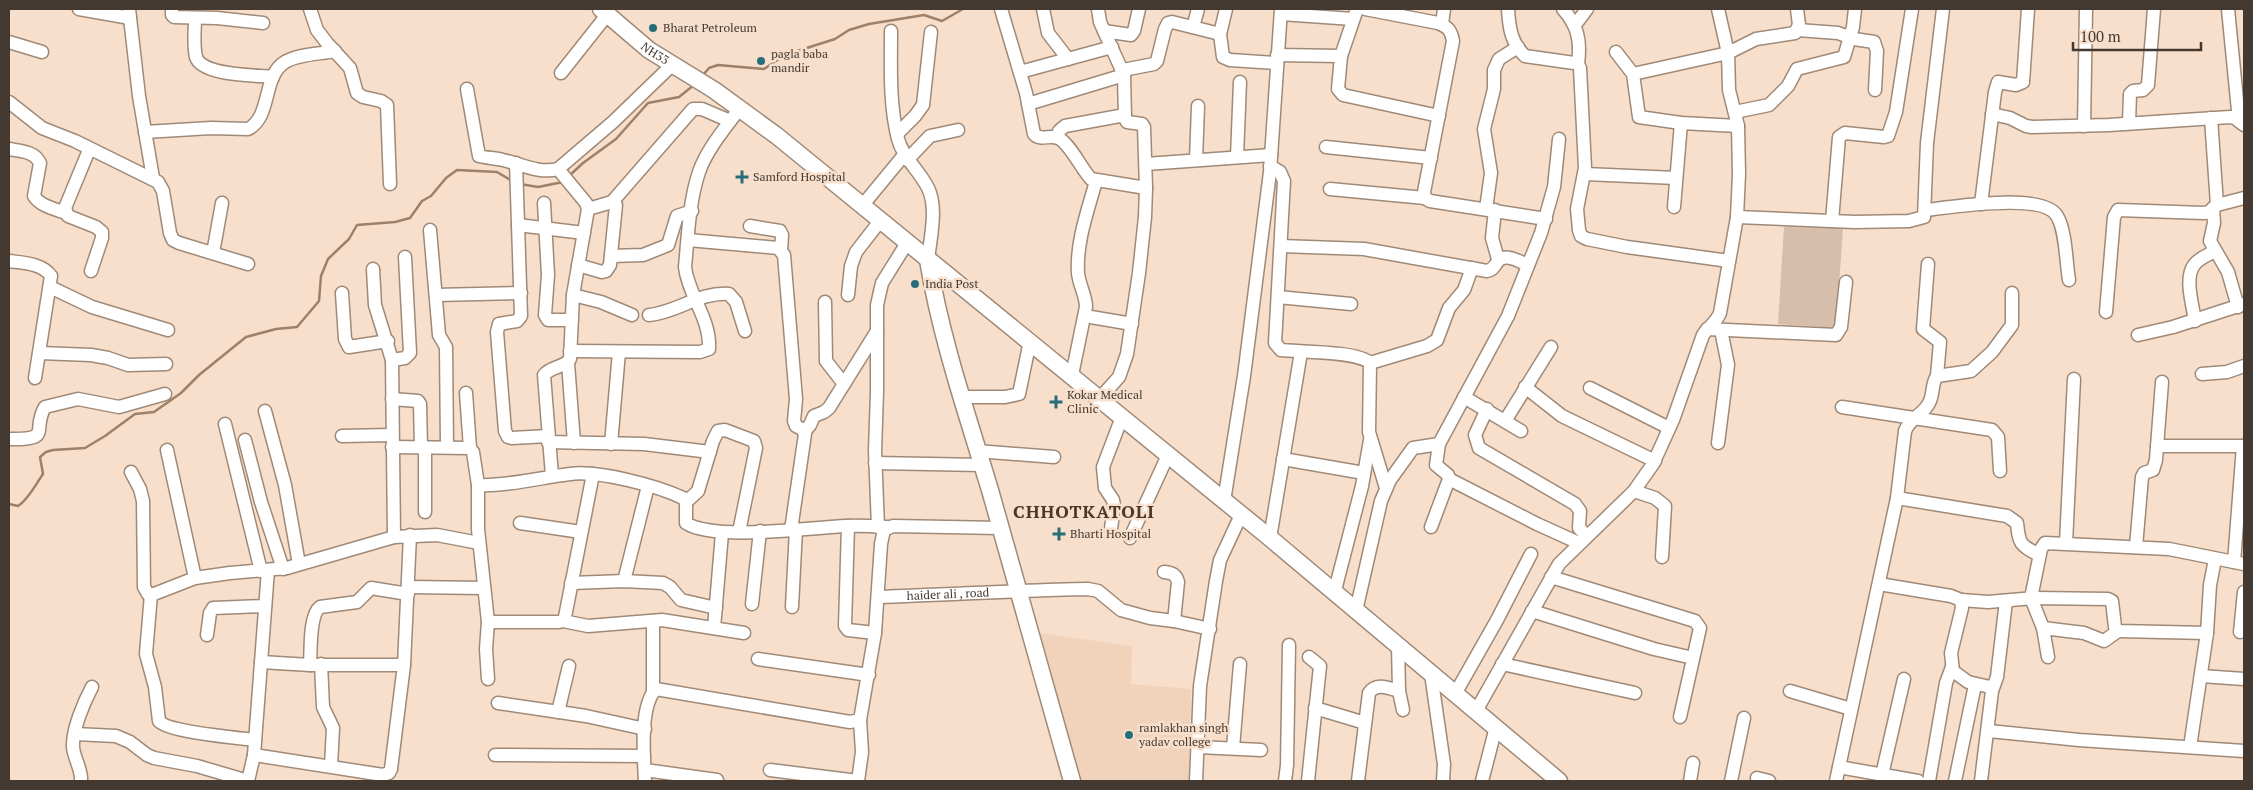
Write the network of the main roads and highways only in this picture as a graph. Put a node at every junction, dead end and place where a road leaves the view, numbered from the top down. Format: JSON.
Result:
{"nodes":[{"id":1,"x":604,"y":12,"type":"edge"},
{"id":2,"x":928,"y":260,"type":"junction"},
{"id":3,"x":1072,"y":781,"type":"edge"},
{"id":4,"x":1560,"y":781,"type":"edge"}],
"edges":[{"from":1,"to":2,"type":"main road","name":"NH33"},
{"from":2,"to":3,"type":"main road"},
{"from":2,"to":4,"type":"main road","name":"NH33"}]}
